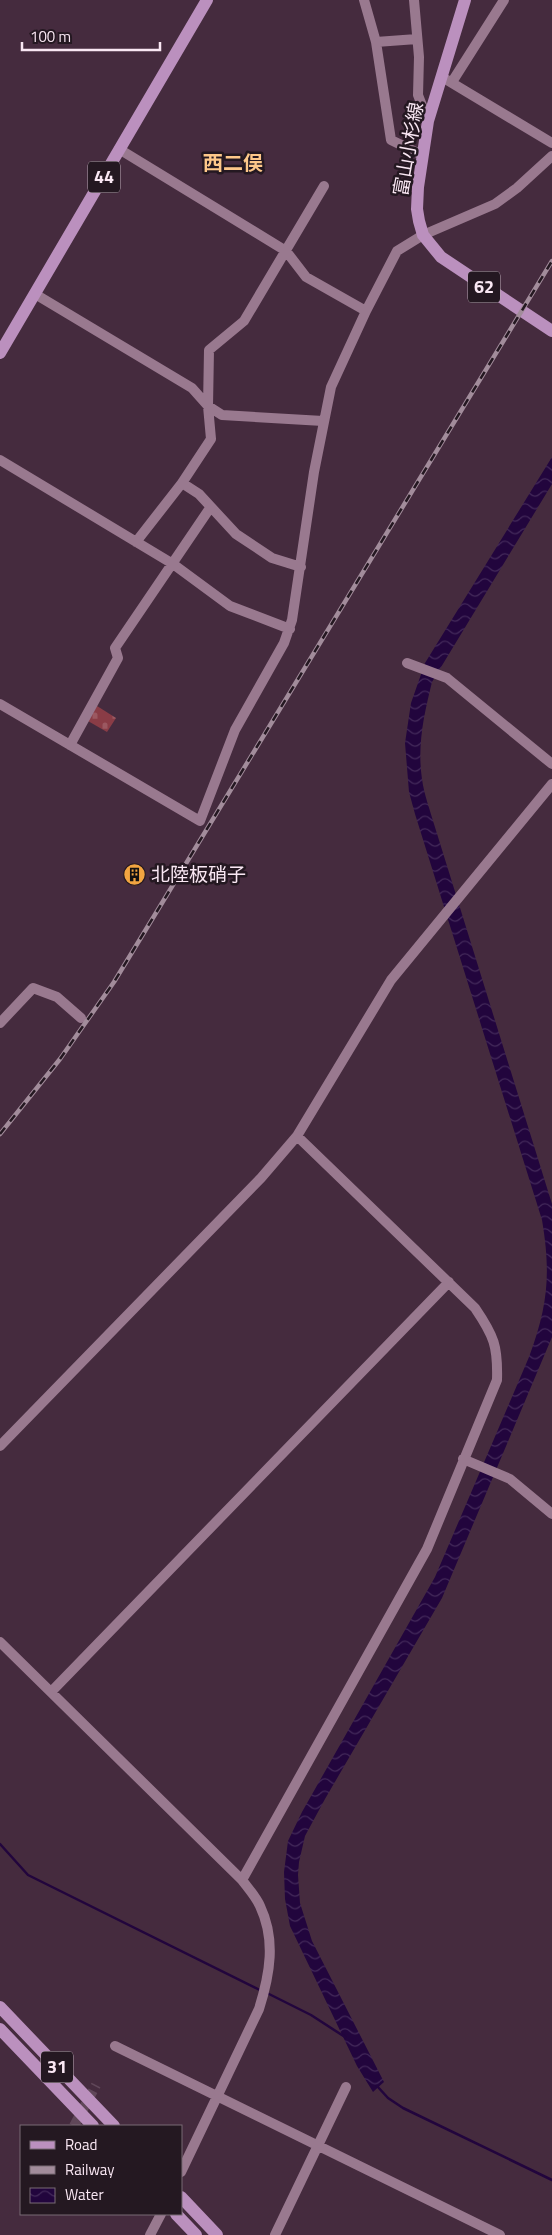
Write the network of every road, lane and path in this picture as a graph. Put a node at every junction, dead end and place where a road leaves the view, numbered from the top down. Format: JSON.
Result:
{"nodes":[{"id":1,"x":207,"y":0,"type":"edge"},
{"id":2,"x":364,"y":0,"type":"edge"},
{"id":3,"x":414,"y":0,"type":"edge"},
{"id":4,"x":466,"y":0,"type":"edge"},
{"id":5,"x":504,"y":0,"type":"edge"},
{"id":6,"x":417,"y":39,"type":"junction"},
{"id":7,"x":376,"y":42,"type":"junction"},
{"id":8,"x":447,"y":80,"type":"junction"},
{"id":9,"x":428,"y":121,"type":"junction"},
{"id":10,"x":552,"y":143,"type":"edge"},
{"id":11,"x":120,"y":149,"type":"junction"},
{"id":12,"x":422,"y":155,"type":"junction"},
{"id":13,"x":552,"y":156,"type":"edge"},
{"id":14,"x":324,"y":186,"type":"dead end"},
{"id":15,"x":423,"y":235,"type":"junction"},
{"id":16,"x":286,"y":251,"type":"junction"},
{"id":17,"x":35,"y":294,"type":"junction"},
{"id":18,"x":366,"y":311,"type":"junction"},
{"id":19,"x":552,"y":331,"type":"edge"},
{"id":20,"x":0,"y":353,"type":"edge"},
{"id":21,"x":208,"y":406,"type":"junction"},
{"id":22,"x":323,"y":421,"type":"junction"},
{"id":23,"x":0,"y":460,"type":"edge"},
{"id":24,"x":182,"y":483,"type":"junction"},
{"id":25,"x":210,"y":508,"type":"junction"},
{"id":26,"x":136,"y":542,"type":"junction"},
{"id":27,"x":174,"y":564,"type":"junction"},
{"id":28,"x":301,"y":567,"type":"junction"},
{"id":29,"x":290,"y":628,"type":"junction"},
{"id":30,"x":407,"y":664,"type":"dead end"},
{"id":31,"x":0,"y":704,"type":"edge"},
{"id":32,"x":70,"y":745,"type":"junction"},
{"id":33,"x":552,"y":764,"type":"edge"},
{"id":34,"x":552,"y":784,"type":"edge"},
{"id":35,"x":81,"y":1018,"type":"dead end"},
{"id":36,"x":0,"y":1022,"type":"edge"},
{"id":37,"x":297,"y":1136,"type":"junction"},
{"id":38,"x":448,"y":1282,"type":"junction"},
{"id":39,"x":0,"y":1446,"type":"edge"},
{"id":40,"x":463,"y":1459,"type":"junction"},
{"id":41,"x":552,"y":1514,"type":"edge"},
{"id":42,"x":0,"y":1642,"type":"edge"},
{"id":43,"x":51,"y":1692,"type":"junction"},
{"id":44,"x":242,"y":1880,"type":"junction"},
{"id":45,"x":0,"y":2007,"type":"edge"},
{"id":46,"x":0,"y":2029,"type":"edge"},
{"id":47,"x":115,"y":2046,"type":"dead end"},
{"id":48,"x":346,"y":2087,"type":"dead end"},
{"id":49,"x":218,"y":2097,"type":"junction"},
{"id":50,"x":92,"y":2125,"type":"edge"},
{"id":51,"x":113,"y":2125,"type":"edge"},
{"id":52,"x":318,"y":2146,"type":"junction"},
{"id":53,"x":182,"y":2170,"type":"edge"},
{"id":54,"x":182,"y":2198,"type":"edge"},
{"id":55,"x":160,"y":2215,"type":"edge"},
{"id":56,"x":177,"y":2215,"type":"edge"},
{"id":57,"x":150,"y":2235,"type":"edge"},
{"id":58,"x":196,"y":2235,"type":"edge"},
{"id":59,"x":217,"y":2235,"type":"edge"},
{"id":60,"x":275,"y":2235,"type":"edge"},
{"id":61,"x":500,"y":2235,"type":"edge"}],
"edges":[{"from":1,"to":11,"type":"main road","number":"44"},
{"from":2,"to":7,"type":"street"},
{"from":3,"to":6,"type":"street"},
{"from":4,"to":8,"type":"main road","name":"富山小杉線","number":"62"},
{"from":5,"to":8,"type":"street"},
{"from":6,"to":7,"type":"street"},
{"from":6,"to":9,"type":"street"},
{"from":7,"to":12,"type":"street"},
{"from":8,"to":9,"type":"main road","name":"富山小杉線","number":"62"},
{"from":8,"to":10,"type":"street"},
{"from":9,"to":12,"type":"main road","name":"富山小杉線","number":"62"},
{"from":11,"to":16,"type":"street"},
{"from":11,"to":17,"type":"main road","number":"44"},
{"from":12,"to":15,"type":"main road","name":"富山小杉線","number":"62"},
{"from":13,"to":15,"type":"street"},
{"from":14,"to":16,"type":"street"},
{"from":15,"to":18,"type":"street"},
{"from":15,"to":19,"type":"main road","name":"富山小杉線","number":"62"},
{"from":16,"to":18,"type":"street"},
{"from":16,"to":21,"type":"street"},
{"from":17,"to":20,"type":"main road","number":"44"},
{"from":17,"to":21,"type":"street"},
{"from":18,"to":22,"type":"street"},
{"from":21,"to":22,"type":"street"},
{"from":21,"to":24,"type":"street"},
{"from":22,"to":28,"type":"street"},
{"from":23,"to":26,"type":"street"},
{"from":24,"to":25,"type":"street"},
{"from":24,"to":26,"type":"street"},
{"from":25,"to":27,"type":"street"},
{"from":25,"to":28,"type":"street"},
{"from":26,"to":27,"type":"street"},
{"from":27,"to":29,"type":"street"},
{"from":27,"to":32,"type":"street"},
{"from":28,"to":29,"type":"street"},
{"from":29,"to":32,"type":"street"},
{"from":30,"to":33,"type":"street"},
{"from":31,"to":32,"type":"street"},
{"from":34,"to":37,"type":"street"},
{"from":35,"to":36,"type":"street"},
{"from":37,"to":38,"type":"street"},
{"from":37,"to":39,"type":"street"},
{"from":38,"to":40,"type":"street"},
{"from":38,"to":43,"type":"street"},
{"from":40,"to":41,"type":"street"},
{"from":40,"to":44,"type":"street"},
{"from":42,"to":43,"type":"street"},
{"from":43,"to":44,"type":"street"},
{"from":44,"to":49,"type":"street"},
{"from":45,"to":51,"type":"main road","number":"31"},
{"from":46,"to":50,"type":"main road","number":"31"},
{"from":47,"to":49,"type":"street"},
{"from":48,"to":52,"type":"street"},
{"from":49,"to":52,"type":"street"},
{"from":49,"to":53,"type":"street"},
{"from":52,"to":60,"type":"street"},
{"from":52,"to":61,"type":"street"},
{"from":54,"to":59,"type":"main road"},
{"from":55,"to":57,"type":"street"},
{"from":56,"to":58,"type":"main road"}]}
